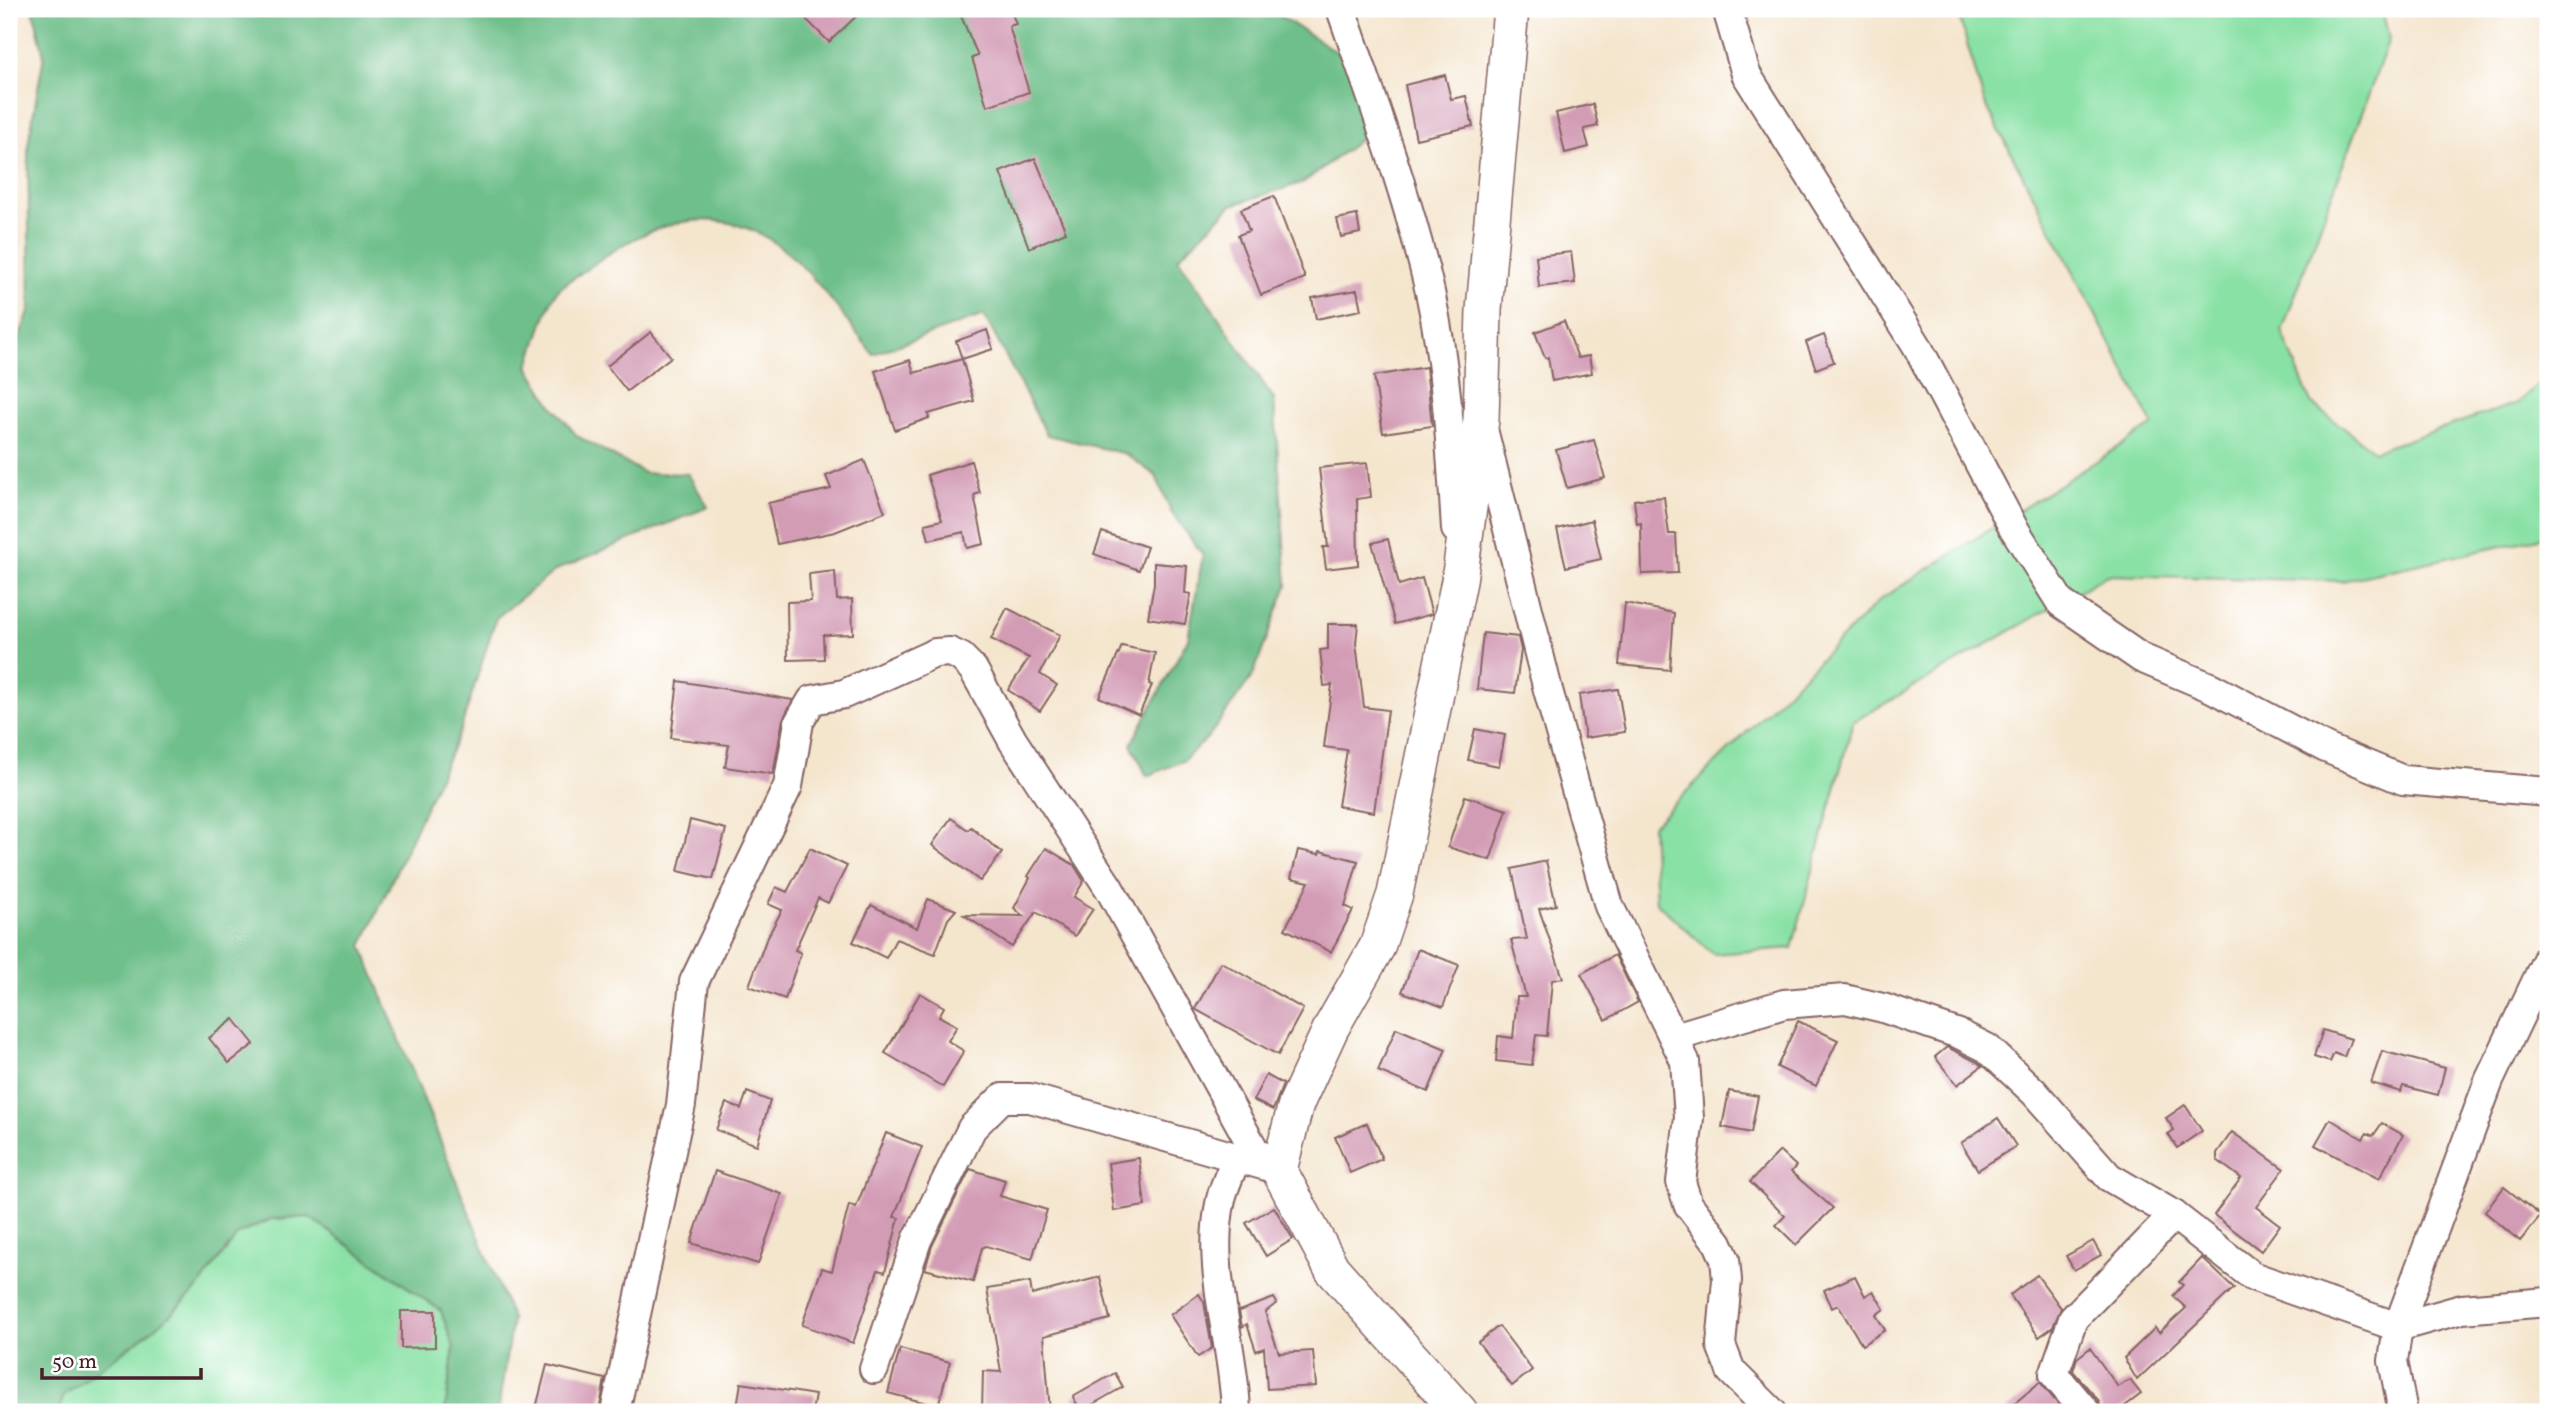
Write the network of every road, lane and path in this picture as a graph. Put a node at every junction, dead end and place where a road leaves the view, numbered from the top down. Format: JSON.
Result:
{"nodes":[{"id":1,"x":1341,"y":9,"type":"edge"},
{"id":2,"x":1511,"y":9,"type":"edge"},
{"id":3,"x":1727,"y":9,"type":"edge"},
{"id":4,"x":1481,"y":420,"type":"junction"},
{"id":5,"x":1459,"y":581,"type":"junction"},
{"id":6,"x":2548,"y":792,"type":"edge"},
{"id":7,"x":2548,"y":957,"type":"edge"},
{"id":8,"x":1675,"y":1037,"type":"junction"},
{"id":9,"x":1236,"y":1159,"type":"junction"},
{"id":10,"x":1279,"y":1170,"type":"junction"},
{"id":11,"x":2174,"y":1215,"type":"junction"},
{"id":12,"x":2548,"y":1302,"type":"edge"},
{"id":13,"x":2398,"y":1327,"type":"junction"},
{"id":14,"x":874,"y":1369,"type":"dead end"},
{"id":15,"x":615,"y":1412,"type":"edge"},
{"id":16,"x":1236,"y":1412,"type":"edge"},
{"id":17,"x":1460,"y":1412,"type":"edge"},
{"id":18,"x":1772,"y":1412,"type":"edge"},
{"id":19,"x":2086,"y":1412,"type":"edge"},
{"id":20,"x":2403,"y":1412,"type":"edge"}],
"edges":[{"from":1,"to":5,"type":"street"},
{"from":2,"to":4,"type":"main road"},
{"from":3,"to":6,"type":"street"},
{"from":4,"to":5,"type":"main road"},
{"from":4,"to":8,"type":"street"},
{"from":5,"to":10,"type":"main road"},
{"from":7,"to":13,"type":"street"},
{"from":8,"to":11,"type":"street"},
{"from":8,"to":18,"type":"street"},
{"from":9,"to":10,"type":"street"},
{"from":9,"to":14,"type":"street"},
{"from":9,"to":16,"type":"street"},
{"from":10,"to":15,"type":"street"},
{"from":10,"to":17,"type":"main road"},
{"from":11,"to":13,"type":"street"},
{"from":11,"to":19,"type":"street"},
{"from":12,"to":13,"type":"street"},
{"from":13,"to":20,"type":"street"}]}
